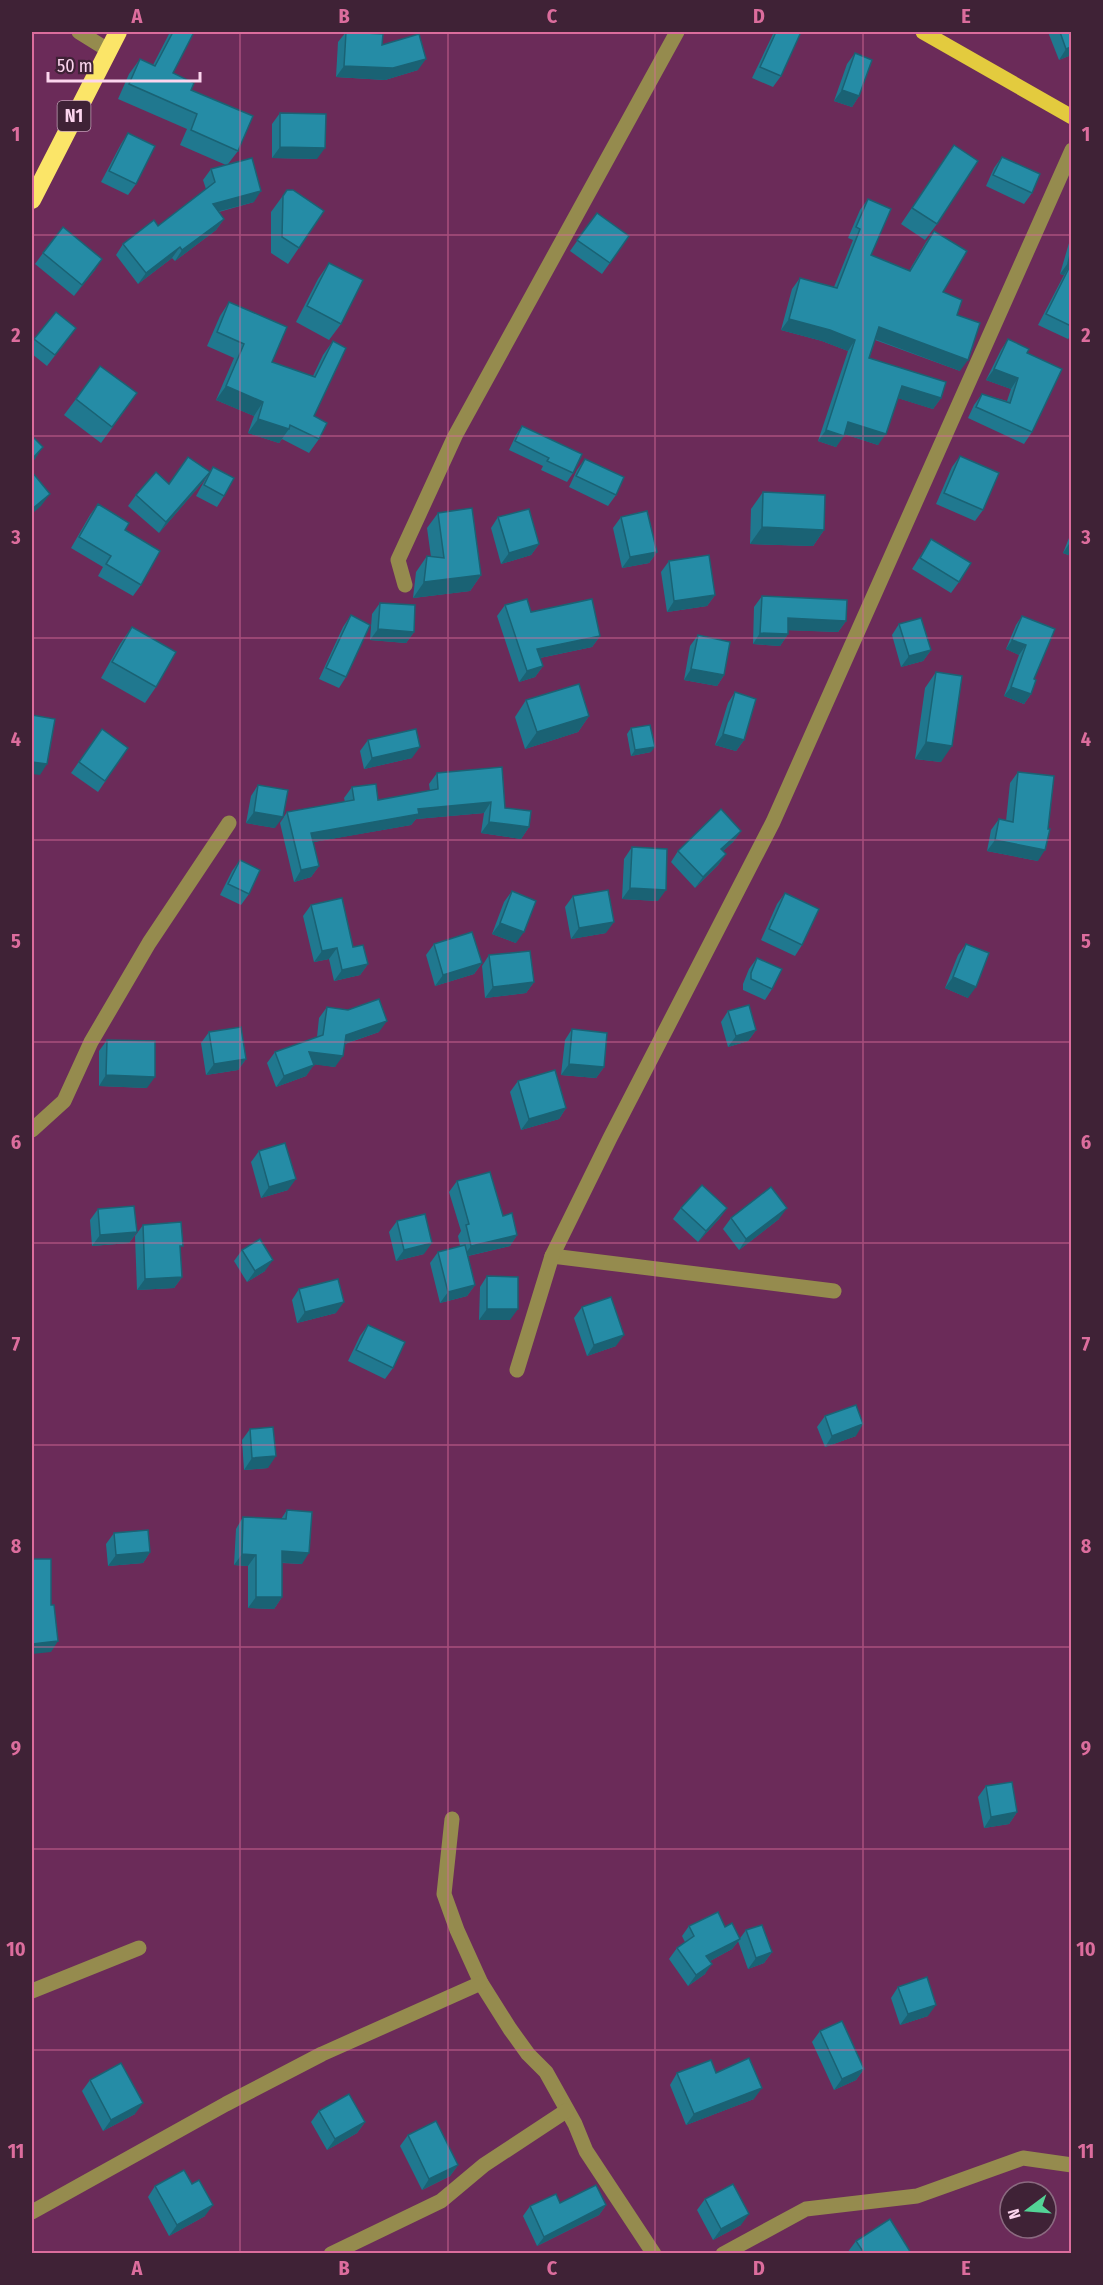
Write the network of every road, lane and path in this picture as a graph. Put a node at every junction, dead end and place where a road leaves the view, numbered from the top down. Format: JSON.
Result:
{"nodes":[{"id":1,"x":79,"y":32,"type":"edge"},
{"id":2,"x":118,"y":32,"type":"edge"},
{"id":3,"x":677,"y":32,"type":"edge"},
{"id":4,"x":923,"y":32,"type":"edge"},
{"id":5,"x":108,"y":50,"type":"junction"},
{"id":6,"x":1071,"y":117,"type":"edge"},
{"id":7,"x":1071,"y":150,"type":"edge"},
{"id":8,"x":32,"y":200,"type":"edge"},
{"id":9,"x":405,"y":585,"type":"dead end"},
{"id":10,"x":229,"y":823,"type":"dead end"},
{"id":11,"x":32,"y":1130,"type":"edge"},
{"id":12,"x":552,"y":1256,"type":"junction"},
{"id":13,"x":834,"y":1291,"type":"dead end"},
{"id":14,"x":516,"y":1370,"type":"dead end"},
{"id":15,"x":452,"y":1819,"type":"dead end"},
{"id":16,"x":139,"y":1948,"type":"dead end"},
{"id":17,"x":481,"y":1983,"type":"junction"},
{"id":18,"x":32,"y":1991,"type":"edge"},
{"id":19,"x":566,"y":2111,"type":"junction"},
{"id":20,"x":1071,"y":2165,"type":"edge"},
{"id":21,"x":32,"y":2212,"type":"edge"},
{"id":22,"x":331,"y":2253,"type":"edge"},
{"id":23,"x":654,"y":2253,"type":"edge"},
{"id":24,"x":723,"y":2253,"type":"edge"}],
"edges":[{"from":1,"to":5,"type":"street"},
{"from":2,"to":5,"type":"highway","number":"N1"},
{"from":3,"to":9,"type":"street"},
{"from":4,"to":6,"type":"main road"},
{"from":5,"to":8,"type":"highway","number":"N1"},
{"from":7,"to":12,"type":"street"},
{"from":10,"to":11,"type":"street"},
{"from":12,"to":13,"type":"street"},
{"from":12,"to":14,"type":"street"},
{"from":15,"to":17,"type":"street"},
{"from":16,"to":18,"type":"street"},
{"from":17,"to":19,"type":"street"},
{"from":17,"to":21,"type":"street"},
{"from":19,"to":22,"type":"street"},
{"from":19,"to":23,"type":"street"},
{"from":20,"to":24,"type":"street"}]}
